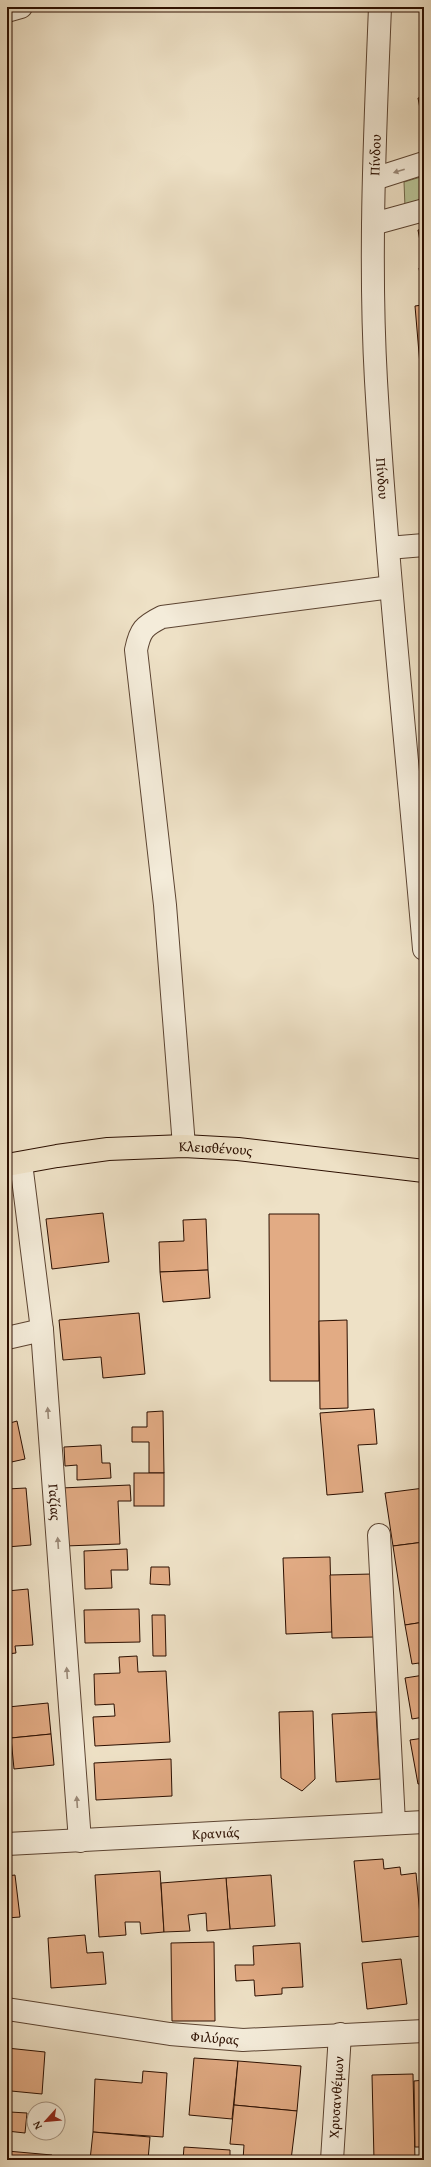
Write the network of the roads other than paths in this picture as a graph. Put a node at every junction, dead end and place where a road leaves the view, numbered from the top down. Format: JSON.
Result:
{"nodes":[{"id":1,"x":22,"y":7,"type":"edge"},
{"id":2,"x":380,"y":7,"type":"edge"},
{"id":3,"x":7,"y":11,"type":"edge"},
{"id":4,"x":424,"y":163,"type":"edge"},
{"id":5,"x":374,"y":180,"type":"junction"},
{"id":6,"x":424,"y":210,"type":"edge"},
{"id":7,"x":373,"y":224,"type":"junction"},
{"id":8,"x":424,"y":545,"type":"edge"},
{"id":9,"x":388,"y":548,"type":"junction"},
{"id":10,"x":391,"y":587,"type":"junction"},
{"id":11,"x":420,"y":838,"type":"edge"},
{"id":12,"x":424,"y":949,"type":"edge"},
{"id":13,"x":184,"y":1146,"type":"junction"},
{"id":14,"x":14,"y":1164,"type":"edge"},
{"id":15,"x":424,"y":1171,"type":"edge"},
{"id":16,"x":42,"y":1330,"type":"junction"},
{"id":17,"x":7,"y":1338,"type":"edge"},
{"id":18,"x":379,"y":1535,"type":"dead end"},
{"id":19,"x":424,"y":1822,"type":"edge"},
{"id":20,"x":394,"y":1823,"type":"junction"},
{"id":21,"x":80,"y":1841,"type":"junction"},
{"id":22,"x":7,"y":1844,"type":"edge"},
{"id":23,"x":7,"y":2009,"type":"edge"},
{"id":24,"x":424,"y":2031,"type":"edge"},
{"id":25,"x":340,"y":2034,"type":"junction"},
{"id":26,"x":332,"y":2160,"type":"edge"}],
"edges":[{"from":1,"to":3,"type":"street"},
{"from":2,"to":5,"type":"street","name":"Πίνδου"},
{"from":4,"to":5,"type":"street","one_way":true},
{"from":5,"to":7,"type":"street","name":"Πίνδου"},
{"from":6,"to":7,"type":"street"},
{"from":7,"to":9,"type":"street","name":"Πίνδου"},
{"from":8,"to":9,"type":"street"},
{"from":9,"to":10,"type":"street","name":"Πίνδου"},
{"from":10,"to":11,"type":"street","name":"Πίνδου"},
{"from":10,"to":13,"type":"street"},
{"from":11,"to":12,"type":"street","name":"Πίνδου"},
{"from":13,"to":14,"type":"main road","name":"Κλεισθένους"},
{"from":13,"to":15,"type":"main road","name":"Κλεισθένους"},
{"from":14,"to":16,"type":"street","name":"Γαζίας"},
{"from":16,"to":17,"type":"street"},
{"from":21,"to":16,"type":"street","name":"Γαζίας","one_way":true},
{"from":18,"to":20,"type":"street"},
{"from":19,"to":20,"type":"street","name":"Κρανιάς"},
{"from":20,"to":21,"type":"street","name":"Κρανιάς"},
{"from":21,"to":22,"type":"street","name":"Κρανιάς"},
{"from":23,"to":25,"type":"street","name":"Φιλύρας"},
{"from":24,"to":25,"type":"street","name":"Φιλύρας"},
{"from":25,"to":26,"type":"street","name":"Χρυσανθέμων"}]}
